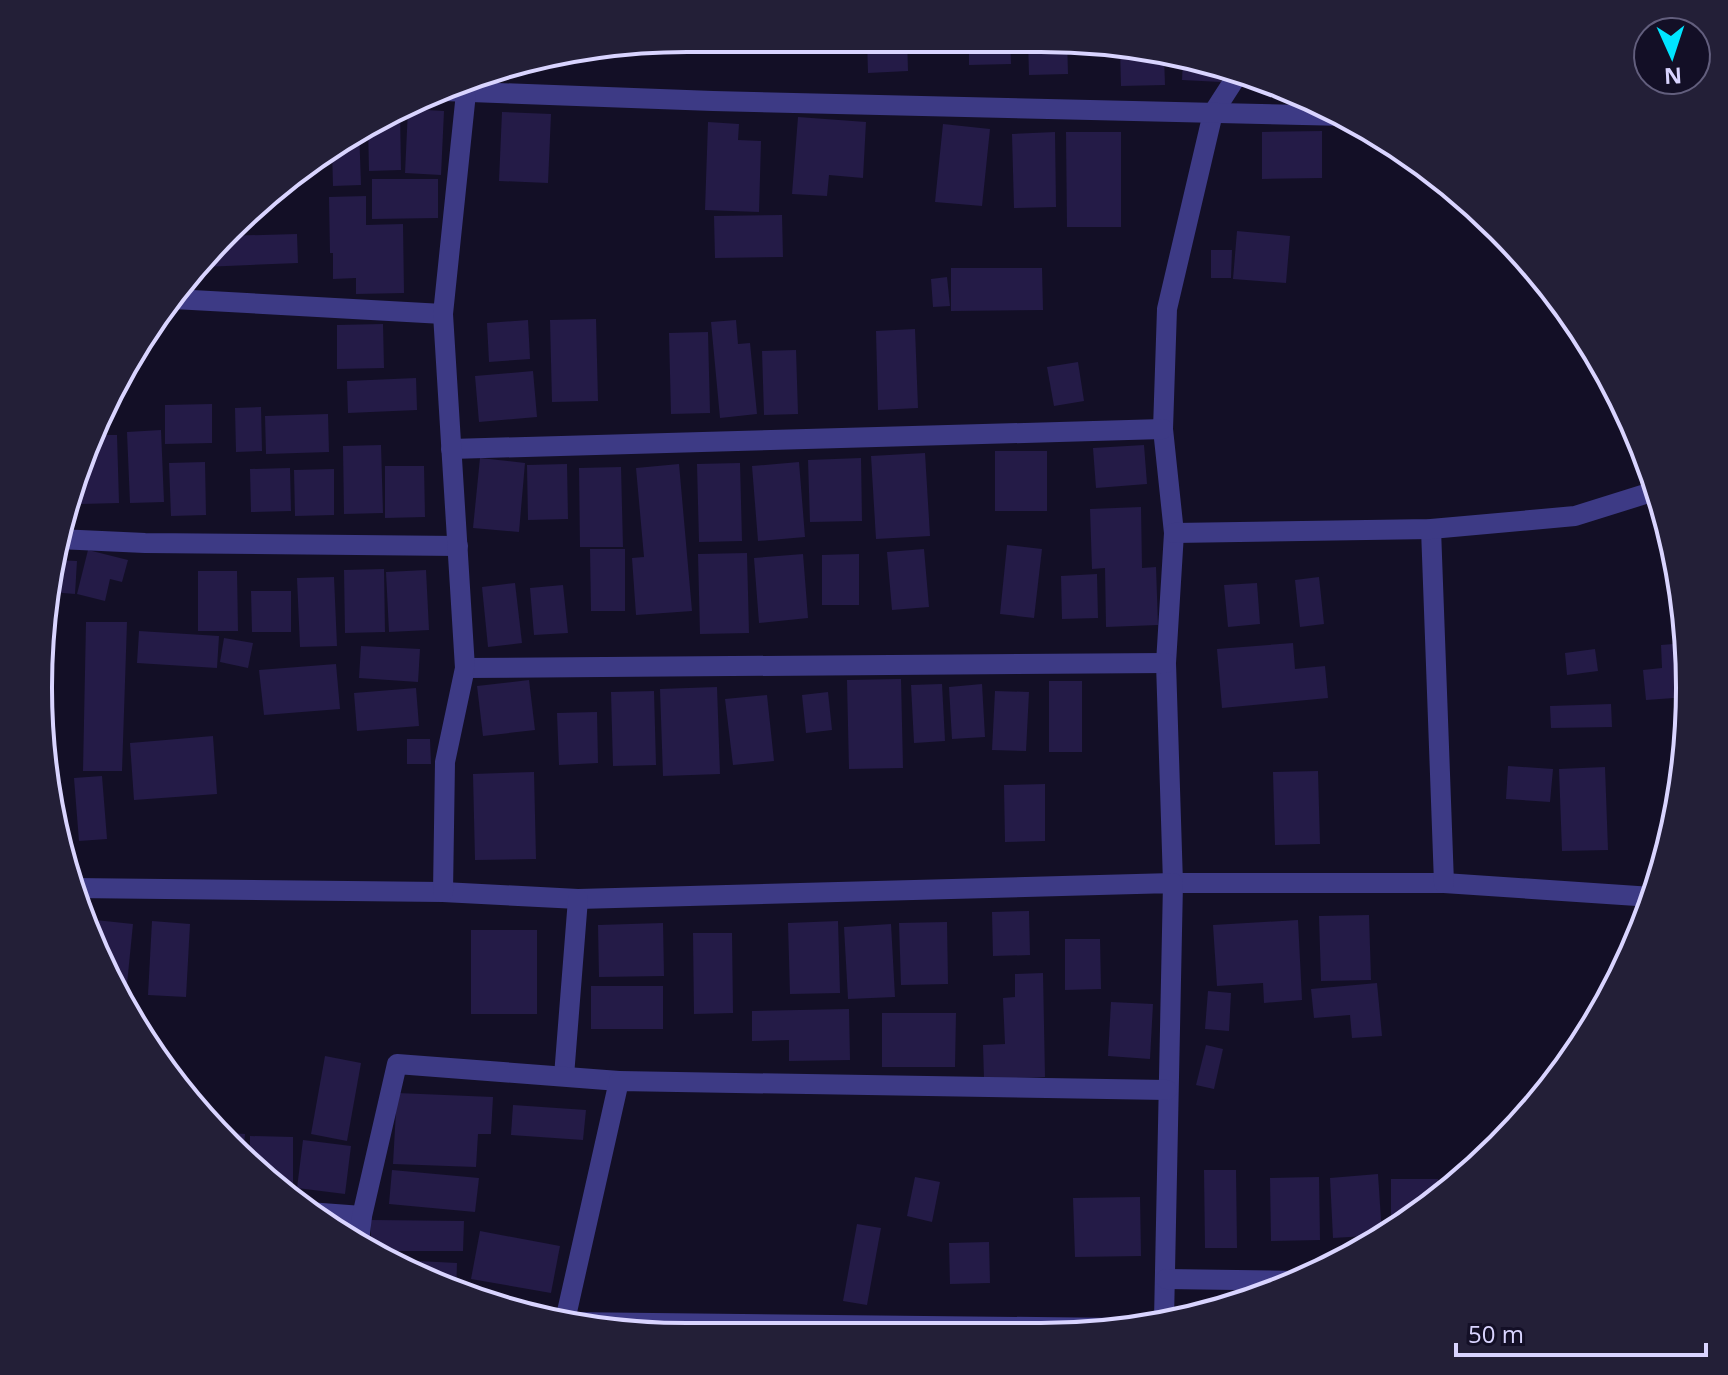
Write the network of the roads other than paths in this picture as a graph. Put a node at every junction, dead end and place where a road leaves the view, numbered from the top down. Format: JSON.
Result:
{"nodes":[{"id":1,"x":1233,"y":82,"type":"edge"},
{"id":2,"x":466,"y":93,"type":"joint"},
{"id":3,"x":1213,"y":113,"type":"junction"},
{"id":4,"x":1316,"y":115,"type":"edge"},
{"id":5,"x":184,"y":300,"type":"edge"},
{"id":6,"x":443,"y":314,"type":"junction"},
{"id":7,"x":1163,"y":429,"type":"junction"},
{"id":8,"x":451,"y":449,"type":"junction"},
{"id":9,"x":1645,"y":494,"type":"edge"},
{"id":10,"x":1431,"y":529,"type":"junction"},
{"id":11,"x":1174,"y":533,"type":"junction"},
{"id":12,"x":70,"y":540,"type":"edge"},
{"id":13,"x":458,"y":546,"type":"junction"},
{"id":14,"x":1166,"y":663,"type":"junction"},
{"id":15,"x":465,"y":668,"type":"junction"},
{"id":16,"x":1173,"y":883,"type":"junction"},
{"id":17,"x":1444,"y":883,"type":"junction"},
{"id":18,"x":85,"y":888,"type":"edge"},
{"id":19,"x":443,"y":892,"type":"junction"},
{"id":20,"x":1640,"y":896,"type":"edge"},
{"id":21,"x":578,"y":899,"type":"junction"},
{"id":22,"x":564,"y":1076,"type":"junction"},
{"id":23,"x":619,"y":1081,"type":"junction"},
{"id":24,"x":1167,"y":1090,"type":"junction"},
{"id":25,"x":331,"y":1214,"type":"edge"},
{"id":26,"x":362,"y":1216,"type":"junction"},
{"id":27,"x":360,"y":1232,"type":"edge"},
{"id":28,"x":1166,"y":1279,"type":"junction"},
{"id":29,"x":1269,"y":1281,"type":"edge"},
{"id":30,"x":567,"y":1311,"type":"edge"},
{"id":31,"x":1164,"y":1311,"type":"edge"}],
"edges":[{"from":1,"to":3,"type":"street"},
{"from":2,"to":3,"type":"street"},
{"from":2,"to":6,"type":"street"},
{"from":3,"to":4,"type":"street"},
{"from":3,"to":7,"type":"street"},
{"from":5,"to":6,"type":"street"},
{"from":6,"to":8,"type":"street"},
{"from":7,"to":8,"type":"street"},
{"from":7,"to":11,"type":"street"},
{"from":8,"to":13,"type":"street"},
{"from":9,"to":10,"type":"street"},
{"from":10,"to":11,"type":"street"},
{"from":10,"to":17,"type":"street"},
{"from":11,"to":14,"type":"street"},
{"from":12,"to":13,"type":"street"},
{"from":13,"to":15,"type":"street"},
{"from":14,"to":15,"type":"street"},
{"from":14,"to":16,"type":"street"},
{"from":15,"to":19,"type":"street"},
{"from":16,"to":17,"type":"street"},
{"from":16,"to":21,"type":"street"},
{"from":16,"to":24,"type":"street"},
{"from":17,"to":20,"type":"street"},
{"from":18,"to":19,"type":"street"},
{"from":19,"to":21,"type":"street"},
{"from":21,"to":22,"type":"street"},
{"from":22,"to":23,"type":"street"},
{"from":22,"to":26,"type":"street"},
{"from":23,"to":24,"type":"street"},
{"from":23,"to":30,"type":"street"},
{"from":24,"to":28,"type":"street"},
{"from":25,"to":26,"type":"street"},
{"from":26,"to":27,"type":"street"},
{"from":28,"to":29,"type":"street"},
{"from":28,"to":31,"type":"street"}]}
